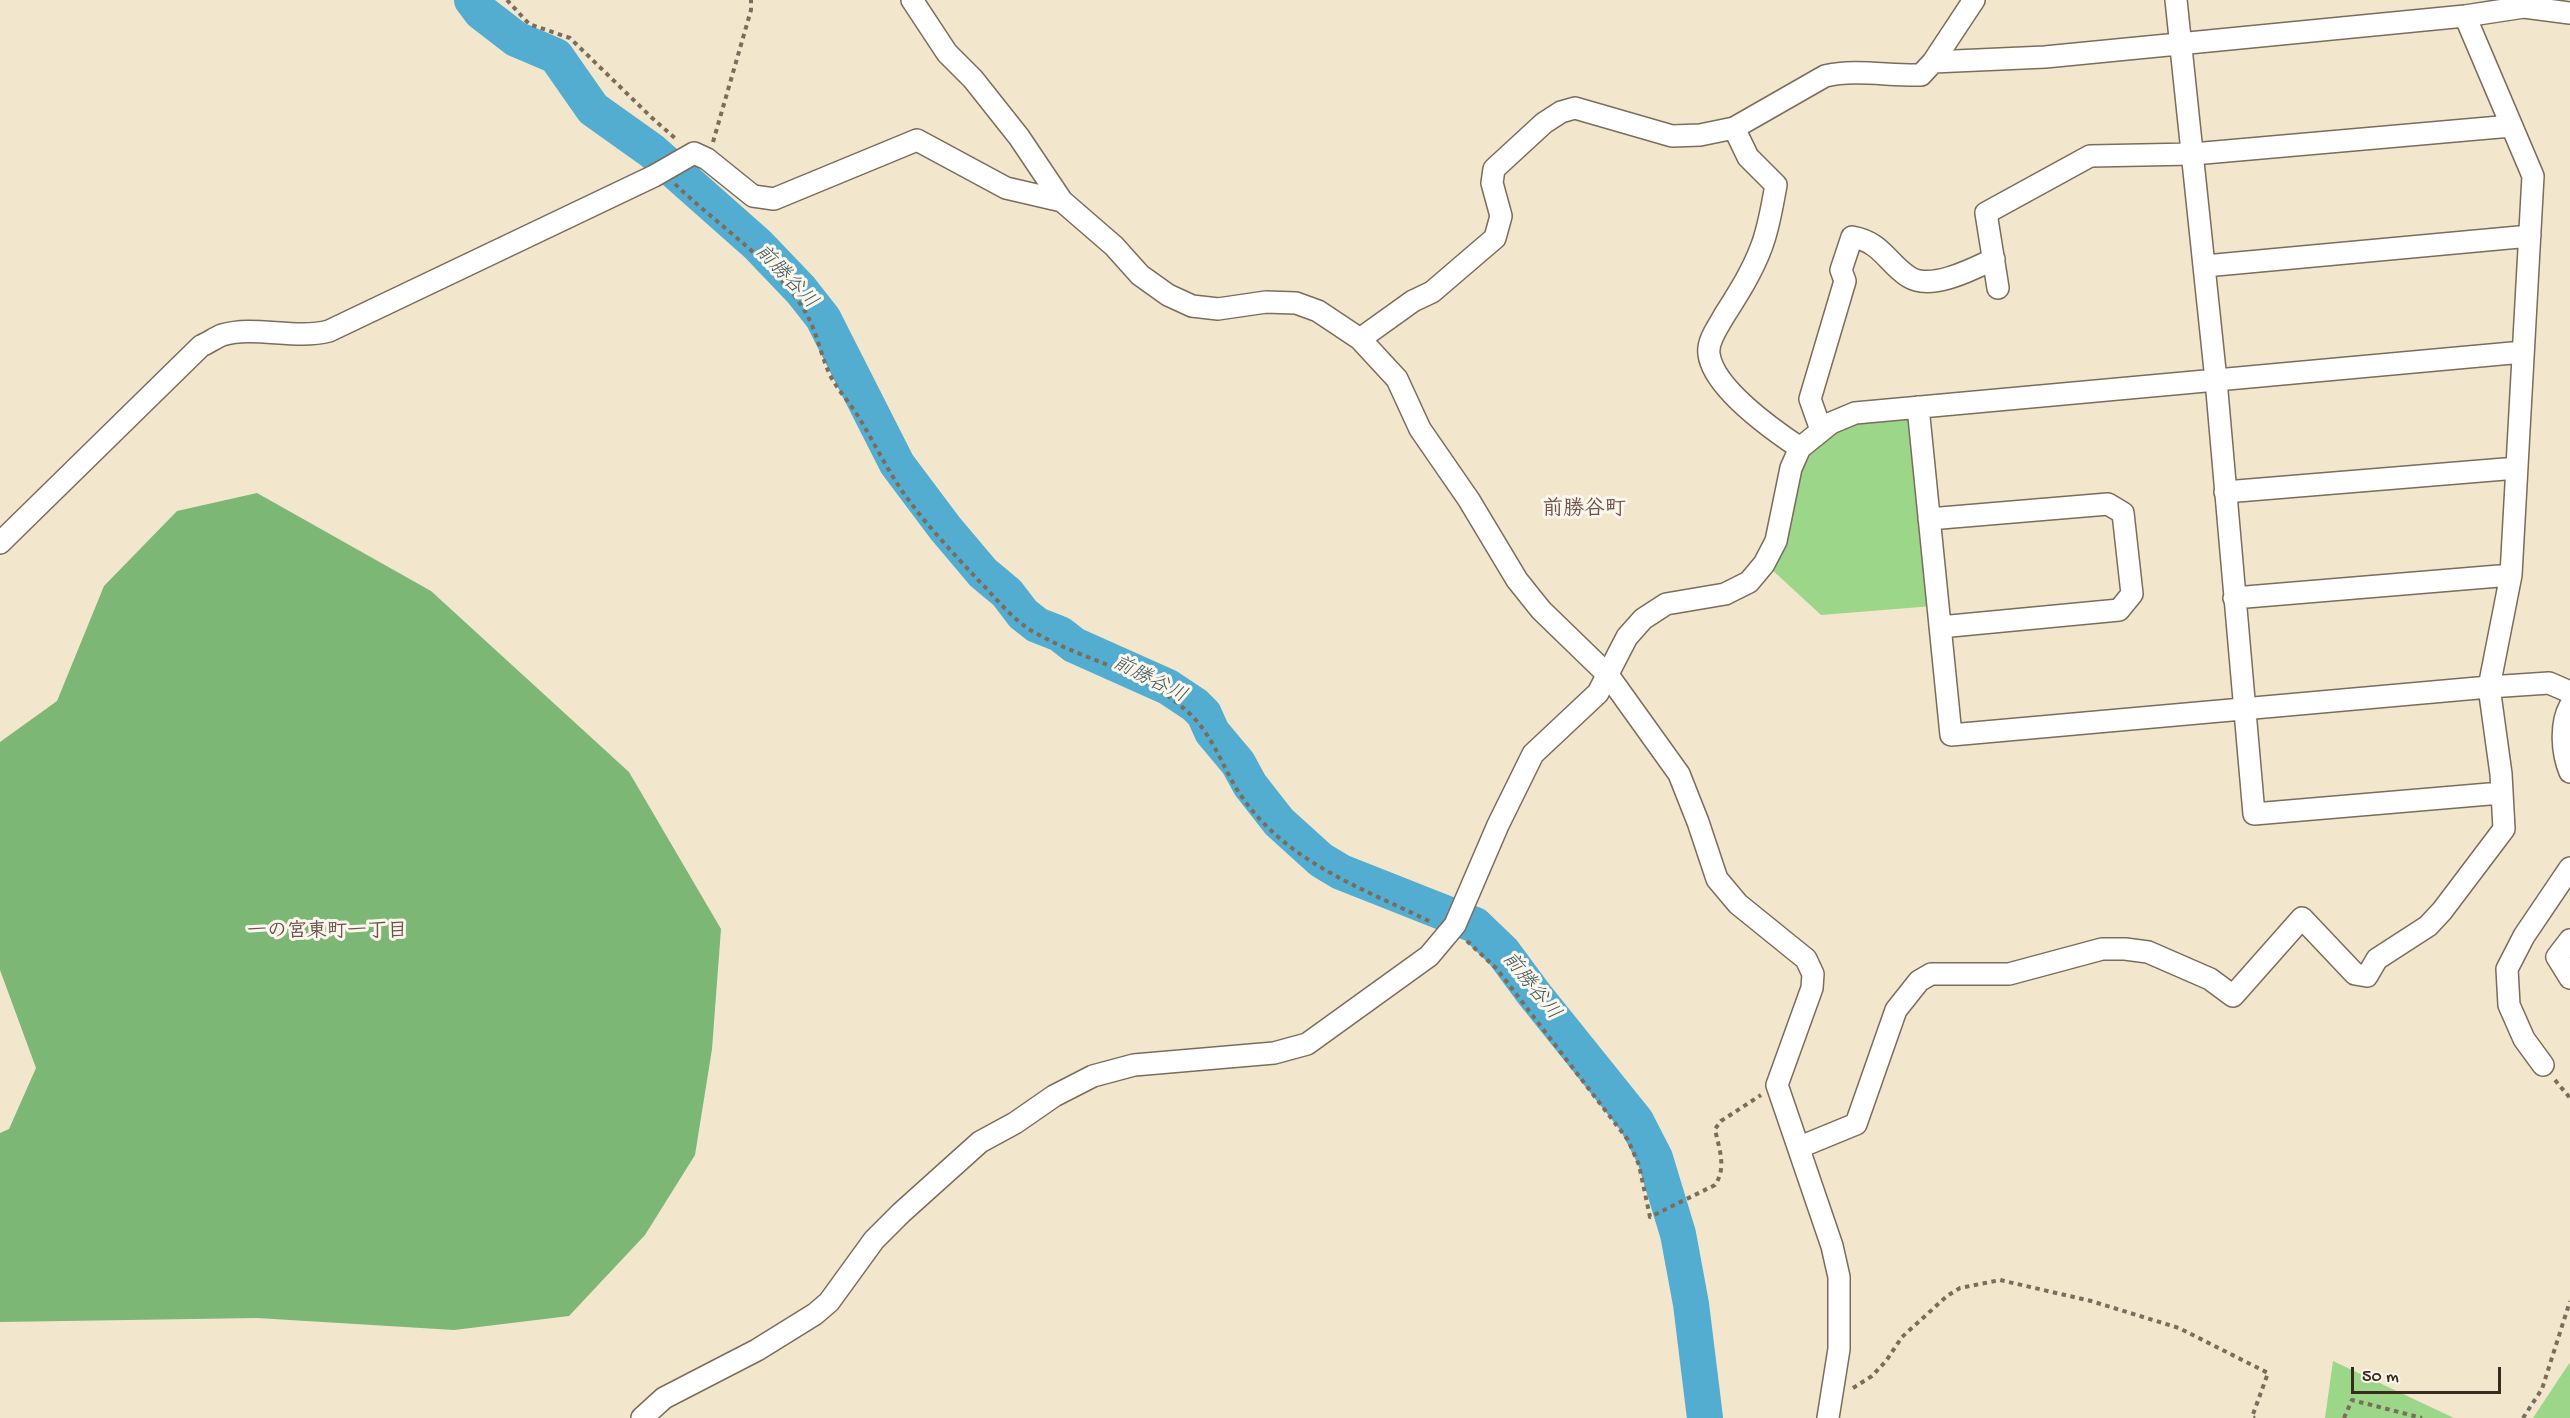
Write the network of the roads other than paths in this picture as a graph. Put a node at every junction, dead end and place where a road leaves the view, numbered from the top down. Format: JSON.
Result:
{"nodes":[{"id":1,"x":912,"y":0,"type":"edge"},
{"id":2,"x":1974,"y":0,"type":"edge"},
{"id":3,"x":2176,"y":0,"type":"edge"},
{"id":4,"x":2570,"y":13,"type":"edge"},
{"id":5,"x":2465,"y":16,"type":"junction"},
{"id":6,"x":2181,"y":43,"type":"junction"},
{"id":7,"x":1933,"y":62,"type":"junction"},
{"id":8,"x":2511,"y":126,"type":"junction"},
{"id":9,"x":1734,"y":128,"type":"junction"},
{"id":10,"x":2193,"y":154,"type":"junction"},
{"id":11,"x":1062,"y":201,"type":"junction"},
{"id":12,"x":2530,"y":236,"type":"junction"},
{"id":13,"x":1994,"y":259,"type":"junction"},
{"id":14,"x":2205,"y":266,"type":"junction"},
{"id":15,"x":1998,"y":288,"type":"dead end"},
{"id":16,"x":1360,"y":339,"type":"junction"},
{"id":17,"x":2523,"y":352,"type":"junction"},
{"id":18,"x":2216,"y":380,"type":"junction"},
{"id":19,"x":1918,"y":407,"type":"junction"},
{"id":20,"x":1821,"y":430,"type":"junction"},
{"id":21,"x":1800,"y":448,"type":"junction"},
{"id":22,"x":2517,"y":468,"type":"junction"},
{"id":23,"x":2225,"y":492,"type":"junction"},
{"id":24,"x":1929,"y":519,"type":"junction"},
{"id":25,"x":0,"y":543,"type":"edge"},
{"id":26,"x":2511,"y":575,"type":"junction"},
{"id":27,"x":2234,"y":598,"type":"junction"},
{"id":28,"x":1940,"y":627,"type":"junction"},
{"id":29,"x":1608,"y":675,"type":"junction"},
{"id":30,"x":2489,"y":687,"type":"junction"},
{"id":31,"x":2570,"y":692,"type":"edge"},
{"id":32,"x":2570,"y":706,"type":"edge"},
{"id":33,"x":2244,"y":707,"type":"junction"},
{"id":34,"x":2570,"y":772,"type":"edge"},
{"id":35,"x":2501,"y":793,"type":"junction"},
{"id":36,"x":2570,"y":868,"type":"edge"},
{"id":37,"x":2570,"y":940,"type":"edge"},
{"id":38,"x":2570,"y":978,"type":"edge"},
{"id":39,"x":2544,"y":1065,"type":"dead end"},
{"id":40,"x":1800,"y":1147,"type":"junction"},
{"id":41,"x":1830,"y":1409,"type":"edge"},
{"id":42,"x":642,"y":1418,"type":"edge"}],
"edges":[{"from":1,"to":11,"type":"street"},
{"from":2,"to":7,"type":"street"},
{"from":3,"to":6,"type":"street"},
{"from":4,"to":5,"type":"street"},
{"from":5,"to":6,"type":"street"},
{"from":5,"to":8,"type":"street"},
{"from":6,"to":7,"type":"street"},
{"from":6,"to":10,"type":"street"},
{"from":7,"to":9,"type":"street"},
{"from":8,"to":10,"type":"street"},
{"from":8,"to":12,"type":"street"},
{"from":9,"to":16,"type":"street"},
{"from":9,"to":21,"type":"street"},
{"from":10,"to":13,"type":"street"},
{"from":10,"to":14,"type":"street"},
{"from":11,"to":16,"type":"street"},
{"from":11,"to":25,"type":"street"},
{"from":12,"to":14,"type":"street"},
{"from":12,"to":17,"type":"street"},
{"from":13,"to":15,"type":"street"},
{"from":13,"to":20,"type":"street"},
{"from":14,"to":18,"type":"street"},
{"from":16,"to":29,"type":"street"},
{"from":17,"to":18,"type":"street"},
{"from":17,"to":22,"type":"street"},
{"from":18,"to":19,"type":"street"},
{"from":18,"to":23,"type":"street"},
{"from":19,"to":20,"type":"street"},
{"from":19,"to":24,"type":"street"},
{"from":20,"to":21,"type":"street"},
{"from":21,"to":29,"type":"street"},
{"from":22,"to":23,"type":"street"},
{"from":22,"to":26,"type":"street"},
{"from":23,"to":27,"type":"street"},
{"from":24,"to":28,"type":"street"},
{"from":24,"to":28,"type":"street"},
{"from":26,"to":27,"type":"street"},
{"from":26,"to":30,"type":"street"},
{"from":27,"to":33,"type":"street"},
{"from":28,"to":33,"type":"street"},
{"from":29,"to":40,"type":"street"},
{"from":29,"to":42,"type":"street"},
{"from":30,"to":31,"type":"street"},
{"from":30,"to":33,"type":"street"},
{"from":30,"to":35,"type":"street"},
{"from":32,"to":34,"type":"street"},
{"from":33,"to":35,"type":"street"},
{"from":35,"to":40,"type":"street"},
{"from":36,"to":39,"type":"street"},
{"from":37,"to":38,"type":"street"},
{"from":40,"to":41,"type":"street"}]}
